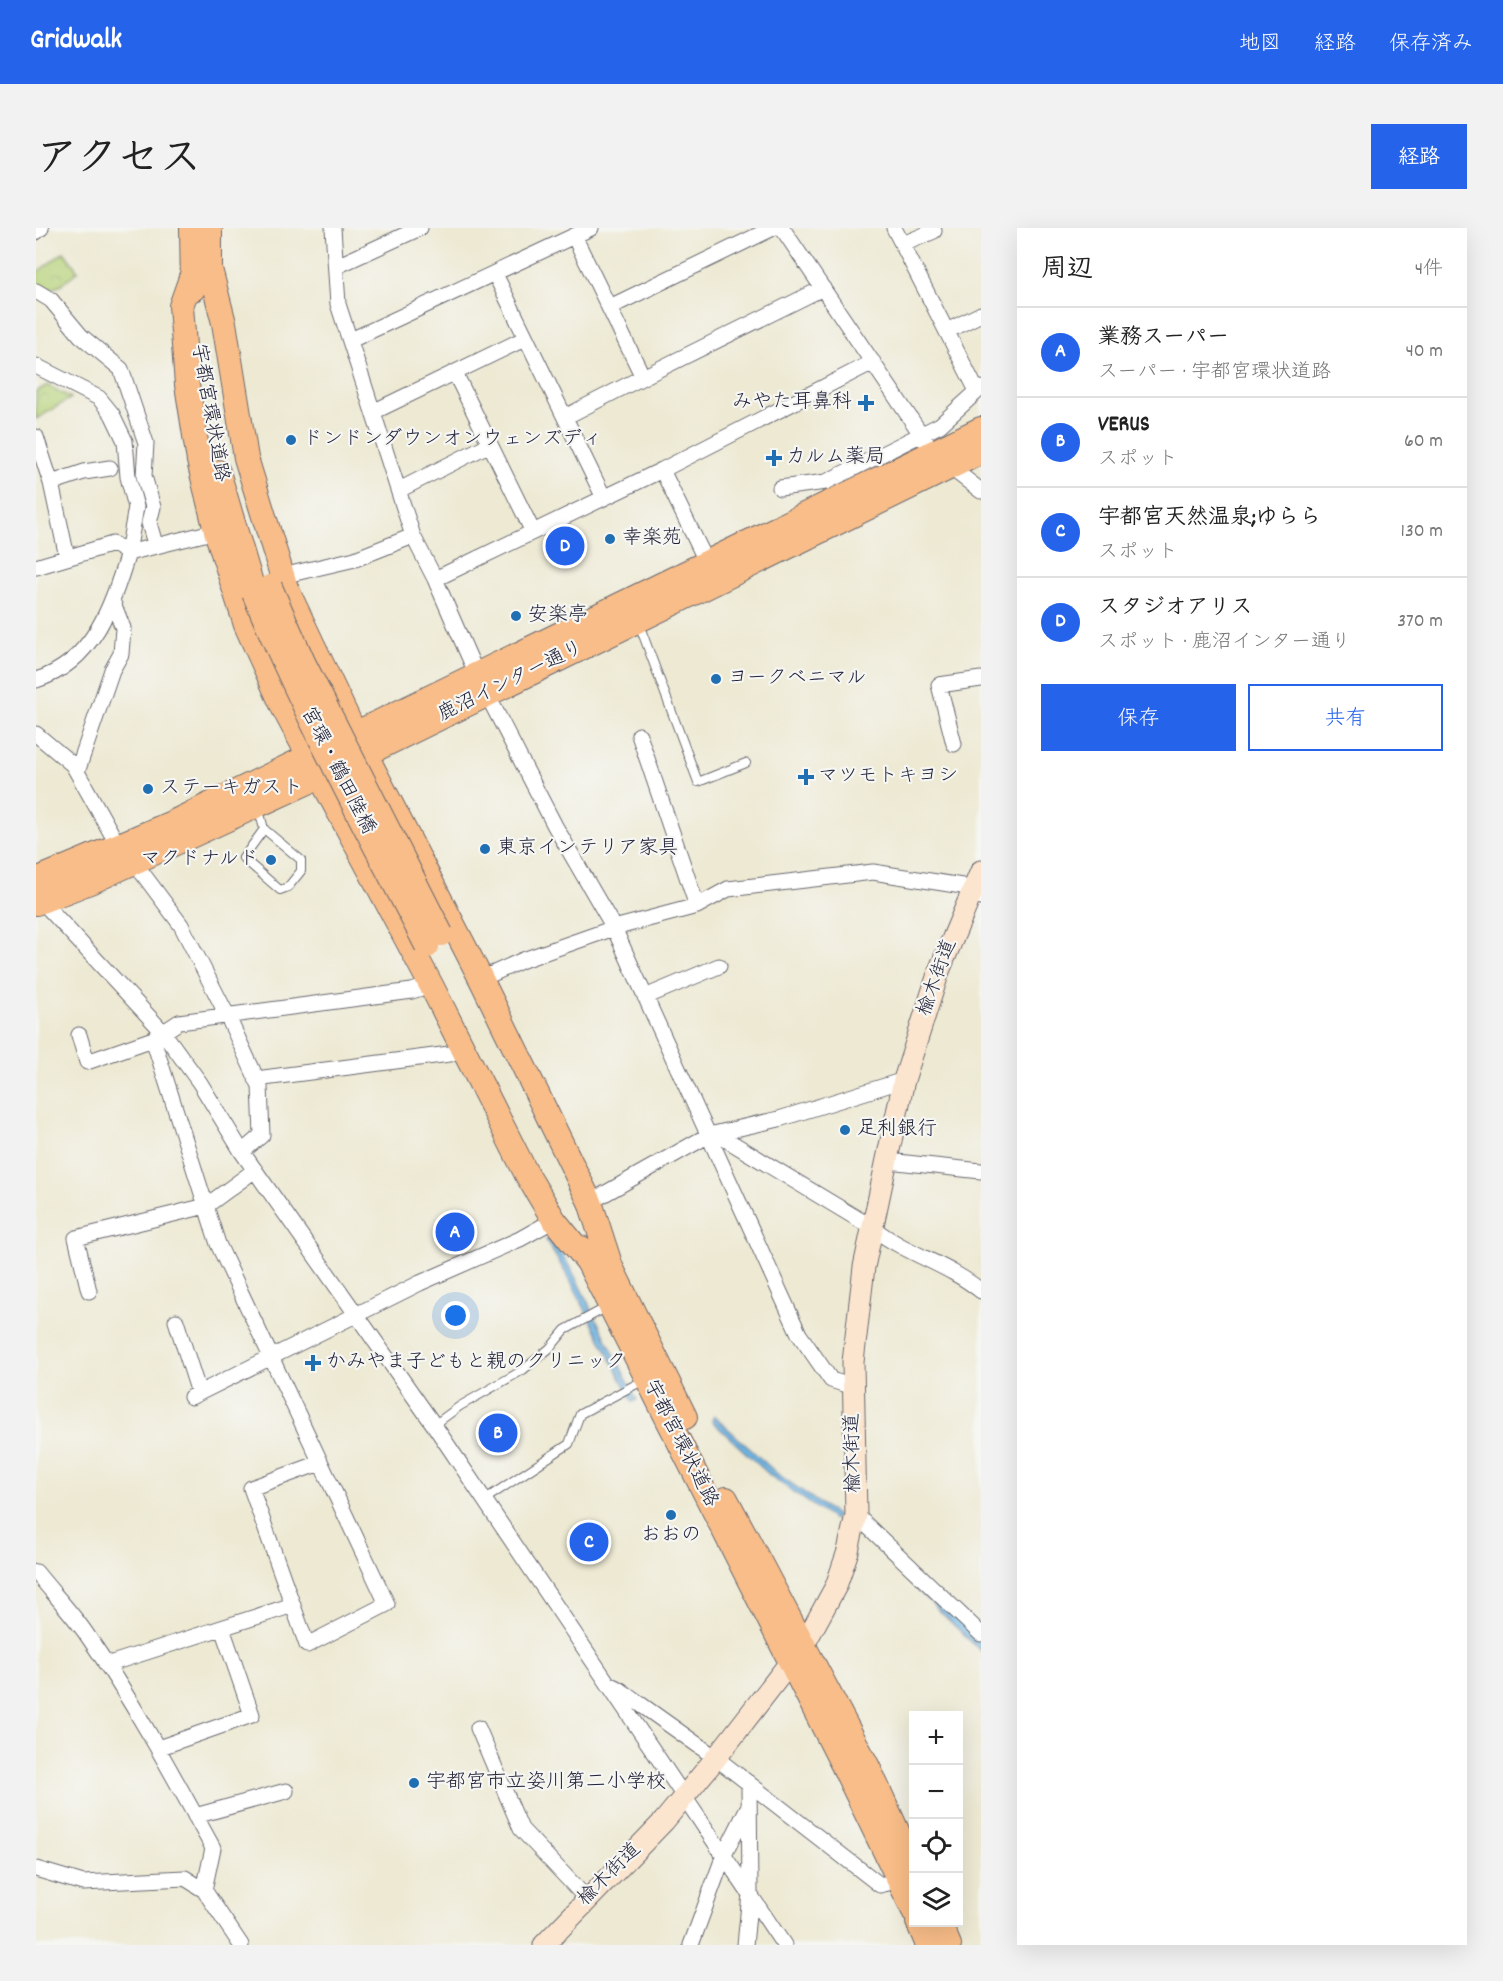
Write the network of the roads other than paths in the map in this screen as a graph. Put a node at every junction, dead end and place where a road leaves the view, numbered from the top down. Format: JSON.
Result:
{"nodes":[{"id":1,"x":41,"y":228,"type":"edge"},
{"id":2,"x":192,"y":228,"type":"edge"},
{"id":3,"x":210,"y":228,"type":"edge"},
{"id":4,"x":333,"y":228,"type":"edge"},
{"id":5,"x":420,"y":228,"type":"edge"},
{"id":6,"x":591,"y":228,"type":"edge"},
{"id":7,"x":772,"y":228,"type":"edge"},
{"id":8,"x":782,"y":228,"type":"edge"},
{"id":9,"x":894,"y":228,"type":"edge"},
{"id":10,"x":934,"y":231,"type":"dead end"},
{"id":11,"x":36,"y":232,"type":"edge"},
{"id":12,"x":574,"y":236,"type":"junction"},
{"id":13,"x":903,"y":244,"type":"junction"},
{"id":14,"x":337,"y":266,"type":"junction"},
{"id":15,"x":201,"y":270,"type":"junction"},
{"id":16,"x":495,"y":274,"type":"junction"},
{"id":17,"x":823,"y":288,"type":"junction"},
{"id":18,"x":36,"y":291,"type":"edge"},
{"id":19,"x":610,"y":307,"type":"junction"},
{"id":20,"x":981,"y":314,"type":"edge"},
{"id":21,"x":947,"y":331,"type":"junction"},
{"id":22,"x":526,"y":338,"type":"junction"},
{"id":23,"x":351,"y":340,"type":"junction"},
{"id":24,"x":873,"y":362,"type":"junction"},
{"id":25,"x":36,"y":366,"type":"edge"},
{"id":26,"x":455,"y":373,"type":"junction"},
{"id":27,"x":643,"y":377,"type":"junction"},
{"id":28,"x":979,"y":389,"type":"edge"},
{"id":29,"x":373,"y":412,"type":"junction"},
{"id":30,"x":565,"y":417,"type":"junction"},
{"id":31,"x":981,"y":429,"type":"edge"},
{"id":32,"x":36,"y":437,"type":"edge"},
{"id":33,"x":490,"y":444,"type":"junction"},
{"id":34,"x":935,"y":451,"type":"junction"},
{"id":35,"x":981,"y":452,"type":"edge"},
{"id":36,"x":110,"y":468,"type":"dead end"},
{"id":37,"x":662,"y":470,"type":"junction"},
{"id":38,"x":51,"y":483,"type":"junction"},
{"id":39,"x":780,"y":488,"type":"dead end"},
{"id":40,"x":399,"y":490,"type":"junction"},
{"id":41,"x":981,"y":491,"type":"edge"},
{"id":42,"x":604,"y":498,"type":"junction"},
{"id":43,"x":216,"y":531,"type":"junction"},
{"id":44,"x":533,"y":532,"type":"junction"},
{"id":45,"x":413,"y":536,"type":"junction"},
{"id":46,"x":155,"y":544,"type":"junction"},
{"id":47,"x":128,"y":553,"type":"junction"},
{"id":48,"x":67,"y":557,"type":"junction"},
{"id":49,"x":707,"y":563,"type":"junction"},
{"id":50,"x":36,"y":567,"type":"edge"},
{"id":51,"x":435,"y":579,"type":"junction"},
{"id":52,"x":269,"y":585,"type":"junction"},
{"id":53,"x":113,"y":603,"type":"junction"},
{"id":54,"x":637,"y":620,"type":"junction"},
{"id":55,"x":981,"y":679,"type":"edge"},
{"id":56,"x":36,"y":680,"type":"edge"},
{"id":57,"x":482,"y":685,"type":"junction"},
{"id":58,"x":36,"y":734,"type":"edge"},
{"id":59,"x":639,"y":735,"type":"dead end"},
{"id":60,"x":361,"y":744,"type":"junction"},
{"id":61,"x":954,"y":744,"type":"dead end"},
{"id":62,"x":746,"y":763,"type":"dead end"},
{"id":63,"x":314,"y":767,"type":"junction"},
{"id":64,"x":77,"y":772,"type":"junction"},
{"id":65,"x":257,"y":805,"type":"junction"},
{"id":66,"x":264,"y":829,"type":"junction"},
{"id":67,"x":127,"y":854,"type":"junction"},
{"id":68,"x":981,"y":871,"type":"edge"},
{"id":69,"x":38,"y":894,"type":"edge"},
{"id":70,"x":976,"y":895,"type":"edge"},
{"id":71,"x":697,"y":906,"type":"junction"},
{"id":72,"x":614,"y":927,"type":"junction"},
{"id":73,"x":434,"y":940,"type":"junction"},
{"id":74,"x":719,"y":966,"type":"dead end"},
{"id":75,"x":481,"y":979,"type":"junction"},
{"id":76,"x":431,"y":985,"type":"junction"},
{"id":77,"x":645,"y":997,"type":"junction"},
{"id":78,"x":227,"y":1015,"type":"junction"},
{"id":79,"x":79,"y":1035,"type":"dead end"},
{"id":80,"x":158,"y":1035,"type":"junction"},
{"id":81,"x":465,"y":1052,"type":"junction"},
{"id":82,"x":256,"y":1079,"type":"junction"},
{"id":83,"x":904,"y":1080,"type":"junction"},
{"id":84,"x":713,"y":1134,"type":"junction"},
{"id":85,"x":242,"y":1152,"type":"junction"},
{"id":86,"x":888,"y":1161,"type":"junction"},
{"id":87,"x":255,"y":1170,"type":"junction"},
{"id":88,"x":981,"y":1171,"type":"edge"},
{"id":89,"x":590,"y":1202,"type":"junction"},
{"id":90,"x":206,"y":1206,"type":"junction"},
{"id":91,"x":554,"y":1220,"type":"junction"},
{"id":92,"x":873,"y":1228,"type":"junction"},
{"id":93,"x":589,"y":1263,"type":"junction"},
{"id":94,"x":612,"y":1270,"type":"junction"},
{"id":95,"x":89,"y":1291,"type":"dead end"},
{"id":96,"x":981,"y":1291,"type":"edge"},
{"id":97,"x":604,"y":1308,"type":"junction"},
{"id":98,"x":355,"y":1316,"type":"junction"},
{"id":99,"x":176,"y":1321,"type":"dead end"},
{"id":100,"x":269,"y":1357,"type":"junction"},
{"id":101,"x":641,"y":1382,"type":"junction"},
{"id":102,"x":853,"y":1387,"type":"junction"},
{"id":103,"x":434,"y":1425,"type":"junction"},
{"id":104,"x":320,"y":1462,"type":"junction"},
{"id":105,"x":484,"y":1500,"type":"junction"},
{"id":106,"x":856,"y":1515,"type":"junction"},
{"id":107,"x":36,"y":1572,"type":"edge"},
{"id":108,"x":293,"y":1605,"type":"junction"},
{"id":109,"x":222,"y":1628,"type":"junction"},
{"id":110,"x":981,"y":1634,"type":"edge"},
{"id":111,"x":797,"y":1652,"type":"junction"},
{"id":112,"x":106,"y":1665,"type":"junction"},
{"id":113,"x":606,"y":1683,"type":"junction"},
{"id":114,"x":478,"y":1728,"type":"dead end"},
{"id":115,"x":158,"y":1748,"type":"junction"},
{"id":116,"x":716,"y":1758,"type":"junction"},
{"id":117,"x":749,"y":1783,"type":"junction"},
{"id":118,"x":286,"y":1791,"type":"dead end"},
{"id":119,"x":685,"y":1796,"type":"junction"},
{"id":120,"x":747,"y":1808,"type":"junction"},
{"id":121,"x":195,"y":1816,"type":"junction"},
{"id":122,"x":724,"y":1855,"type":"junction"},
{"id":123,"x":36,"y":1869,"type":"edge"},
{"id":124,"x":907,"y":1874,"type":"edge"},
{"id":125,"x":204,"y":1890,"type":"junction"},
{"id":126,"x":750,"y":1894,"type":"junction"},
{"id":127,"x":587,"y":1899,"type":"junction"},
{"id":128,"x":920,"y":1927,"type":"edge"},
{"id":129,"x":941,"y":1927,"type":"edge"},
{"id":130,"x":241,"y":1945,"type":"edge"},
{"id":131,"x":544,"y":1945,"type":"edge"},
{"id":132,"x":691,"y":1945,"type":"edge"},
{"id":133,"x":745,"y":1945,"type":"edge"},
{"id":134,"x":784,"y":1945,"type":"edge"},
{"id":135,"x":928,"y":1945,"type":"edge"},
{"id":136,"x":949,"y":1945,"type":"edge"}],
"edges":[{"from":1,"to":11,"type":"street"},
{"from":2,"to":15,"type":"main road","name":"宇都宮環状道路"},
{"from":3,"to":15,"type":"main road","name":"宇都宮環状道路"},
{"from":4,"to":14,"type":"street"},
{"from":5,"to":14,"type":"street"},
{"from":6,"to":12,"type":"street"},
{"from":7,"to":19,"type":"street"},
{"from":8,"to":17,"type":"street"},
{"from":9,"to":13,"type":"street"},
{"from":10,"to":13,"type":"street"},
{"from":12,"to":16,"type":"street"},
{"from":12,"to":19,"type":"street"},
{"from":13,"to":21,"type":"street"},
{"from":14,"to":23,"type":"street"},
{"from":15,"to":43,"type":"main road"},
{"from":15,"to":52,"type":"main road","name":"宇都宮環状道路"},
{"from":16,"to":22,"type":"street"},
{"from":16,"to":23,"type":"street"},
{"from":17,"to":24,"type":"street"},
{"from":17,"to":27,"type":"street"},
{"from":18,"to":46,"type":"street"},
{"from":19,"to":27,"type":"street"},
{"from":20,"to":21,"type":"street"},
{"from":21,"to":28,"type":"street"},
{"from":22,"to":26,"type":"street"},
{"from":22,"to":30,"type":"street"},
{"from":23,"to":29,"type":"street"},
{"from":24,"to":34,"type":"street"},
{"from":24,"to":37,"type":"street"},
{"from":25,"to":47,"type":"street"},
{"from":26,"to":29,"type":"street"},
{"from":26,"to":33,"type":"street"},
{"from":27,"to":30,"type":"street"},
{"from":28,"to":34,"type":"street"},
{"from":29,"to":40,"type":"street"},
{"from":30,"to":42,"type":"street"},
{"from":31,"to":34,"type":"main road","name":"鹿沼インター通り"},
{"from":32,"to":38,"type":"street"},
{"from":33,"to":40,"type":"street"},
{"from":33,"to":44,"type":"street"},
{"from":34,"to":35,"type":"main road","name":"鹿沼インター通り"},
{"from":34,"to":39,"type":"street"},
{"from":34,"to":41,"type":"street"},
{"from":34,"to":49,"type":"main road","name":"鹿沼インター通り"},
{"from":34,"to":54,"type":"main road","name":"鹿沼インター通り"},
{"from":36,"to":38,"type":"street"},
{"from":37,"to":42,"type":"street"},
{"from":37,"to":49,"type":"street"},
{"from":38,"to":48,"type":"street"},
{"from":40,"to":45,"type":"street"},
{"from":42,"to":44,"type":"street"},
{"from":43,"to":46,"type":"street"},
{"from":43,"to":63,"type":"main road"},
{"from":44,"to":51,"type":"street"},
{"from":45,"to":51,"type":"street"},
{"from":45,"to":52,"type":"street"},
{"from":46,"to":47,"type":"street"},
{"from":47,"to":48,"type":"street"},
{"from":47,"to":53,"type":"street"},
{"from":48,"to":50,"type":"street"},
{"from":49,"to":57,"type":"main road","name":"鹿沼インター通り"},
{"from":51,"to":57,"type":"street"},
{"from":52,"to":60,"type":"main road"},
{"from":52,"to":73,"type":"main road","name":"宮環・鶴田陸橋","bridge":true},
{"from":53,"to":56,"type":"street"},
{"from":53,"to":64,"type":"street"},
{"from":54,"to":57,"type":"main road","name":"鹿沼インター通り"},
{"from":54,"to":62,"type":"lane"},
{"from":55,"to":61,"type":"street"},
{"from":57,"to":60,"type":"main road","name":"鹿沼インター通り"},
{"from":57,"to":72,"type":"street"},
{"from":58,"to":64,"type":"street"},
{"from":59,"to":71,"type":"street"},
{"from":60,"to":63,"type":"main road","name":"鹿沼インター通り"},
{"from":60,"to":75,"type":"main road"},
{"from":63,"to":65,"type":"main road","name":"鹿沼インター通り"},
{"from":63,"to":67,"type":"main road","name":"鹿沼インター通り"},
{"from":63,"to":76,"type":"main road"},
{"from":64,"to":67,"type":"street"},
{"from":65,"to":66,"type":"lane"},
{"from":65,"to":67,"type":"main road","name":"鹿沼インター通り"},
{"from":66,"to":66,"type":"lane"},
{"from":67,"to":69,"type":"main road","name":"鹿沼インター通り"},
{"from":67,"to":78,"type":"street"},
{"from":68,"to":70,"type":"street","name":"楡木街道"},
{"from":69,"to":80,"type":"street"},
{"from":70,"to":71,"type":"street"},
{"from":70,"to":83,"type":"street","name":"楡木街道"},
{"from":71,"to":72,"type":"street"},
{"from":72,"to":75,"type":"street"},
{"from":72,"to":77,"type":"street"},
{"from":73,"to":93,"type":"main road","name":"宇都宮環状道路"},
{"from":73,"to":94,"type":"main road","name":"宇都宮環状道路"},
{"from":74,"to":77,"type":"street"},
{"from":75,"to":89,"type":"main road"},
{"from":76,"to":78,"type":"street"},
{"from":76,"to":81,"type":"main road"},
{"from":77,"to":84,"type":"street"},
{"from":78,"to":80,"type":"street"},
{"from":78,"to":82,"type":"street"},
{"from":79,"to":80,"type":"street"},
{"from":80,"to":85,"type":"street"},
{"from":80,"to":90,"type":"street"},
{"from":81,"to":82,"type":"street"},
{"from":81,"to":91,"type":"main road"},
{"from":82,"to":85,"type":"street"},
{"from":83,"to":84,"type":"street"},
{"from":83,"to":86,"type":"street","name":"楡木街道"},
{"from":84,"to":89,"type":"street"},
{"from":84,"to":92,"type":"street"},
{"from":84,"to":102,"type":"street"},
{"from":85,"to":87,"type":"street"},
{"from":86,"to":88,"type":"street"},
{"from":86,"to":92,"type":"street","name":"楡木街道"},
{"from":87,"to":90,"type":"street"},
{"from":87,"to":98,"type":"street"},
{"from":89,"to":94,"type":"main road"},
{"from":90,"to":95,"type":"street"},
{"from":90,"to":100,"type":"street"},
{"from":91,"to":93,"type":"main road"},
{"from":91,"to":98,"type":"street"},
{"from":92,"to":96,"type":"street"},
{"from":92,"to":102,"type":"street","name":"楡木街道"},
{"from":93,"to":97,"type":"main road","name":"宇都宮環状道路"},
{"from":94,"to":111,"type":"main road","name":"宇都宮環状道路"},
{"from":97,"to":101,"type":"main road","name":"宇都宮環状道路"},
{"from":97,"to":103,"type":"lane"},
{"from":98,"to":100,"type":"street"},
{"from":98,"to":103,"type":"street"},
{"from":99,"to":100,"type":"street"},
{"from":100,"to":104,"type":"street"},
{"from":101,"to":105,"type":"lane"},
{"from":101,"to":111,"type":"main road","name":"宇都宮環状道路"},
{"from":102,"to":106,"type":"street","name":"楡木街道"},
{"from":103,"to":105,"type":"street"},
{"from":104,"to":108,"type":"street"},
{"from":104,"to":108,"type":"street"},
{"from":105,"to":113,"type":"street"},
{"from":106,"to":110,"type":"street"},
{"from":106,"to":111,"type":"street","name":"楡木街道"},
{"from":107,"to":112,"type":"street"},
{"from":108,"to":109,"type":"street"},
{"from":109,"to":112,"type":"street"},
{"from":109,"to":115,"type":"street"},
{"from":111,"to":116,"type":"street","name":"楡木街道"},
{"from":111,"to":124,"type":"main road","name":"宇都宮環状道路"},
{"from":112,"to":115,"type":"street"},
{"from":113,"to":116,"type":"street"},
{"from":113,"to":119,"type":"street"},
{"from":114,"to":127,"type":"street"},
{"from":115,"to":121,"type":"street"},
{"from":116,"to":117,"type":"street"},
{"from":116,"to":119,"type":"street","name":"楡木街道"},
{"from":117,"to":120,"type":"street"},
{"from":117,"to":124,"type":"street"},
{"from":118,"to":121,"type":"street"},
{"from":119,"to":122,"type":"street"},
{"from":119,"to":127,"type":"street","name":"楡木街道"},
{"from":120,"to":122,"type":"street"},
{"from":120,"to":126,"type":"street"},
{"from":121,"to":125,"type":"street"},
{"from":122,"to":126,"type":"street"},
{"from":122,"to":132,"type":"street"},
{"from":123,"to":125,"type":"street"},
{"from":125,"to":130,"type":"street"},
{"from":126,"to":133,"type":"street"},
{"from":126,"to":134,"type":"street"},
{"from":127,"to":131,"type":"street","name":"楡木街道"},
{"from":128,"to":135,"type":"main road"},
{"from":129,"to":136,"type":"main road"}]}
